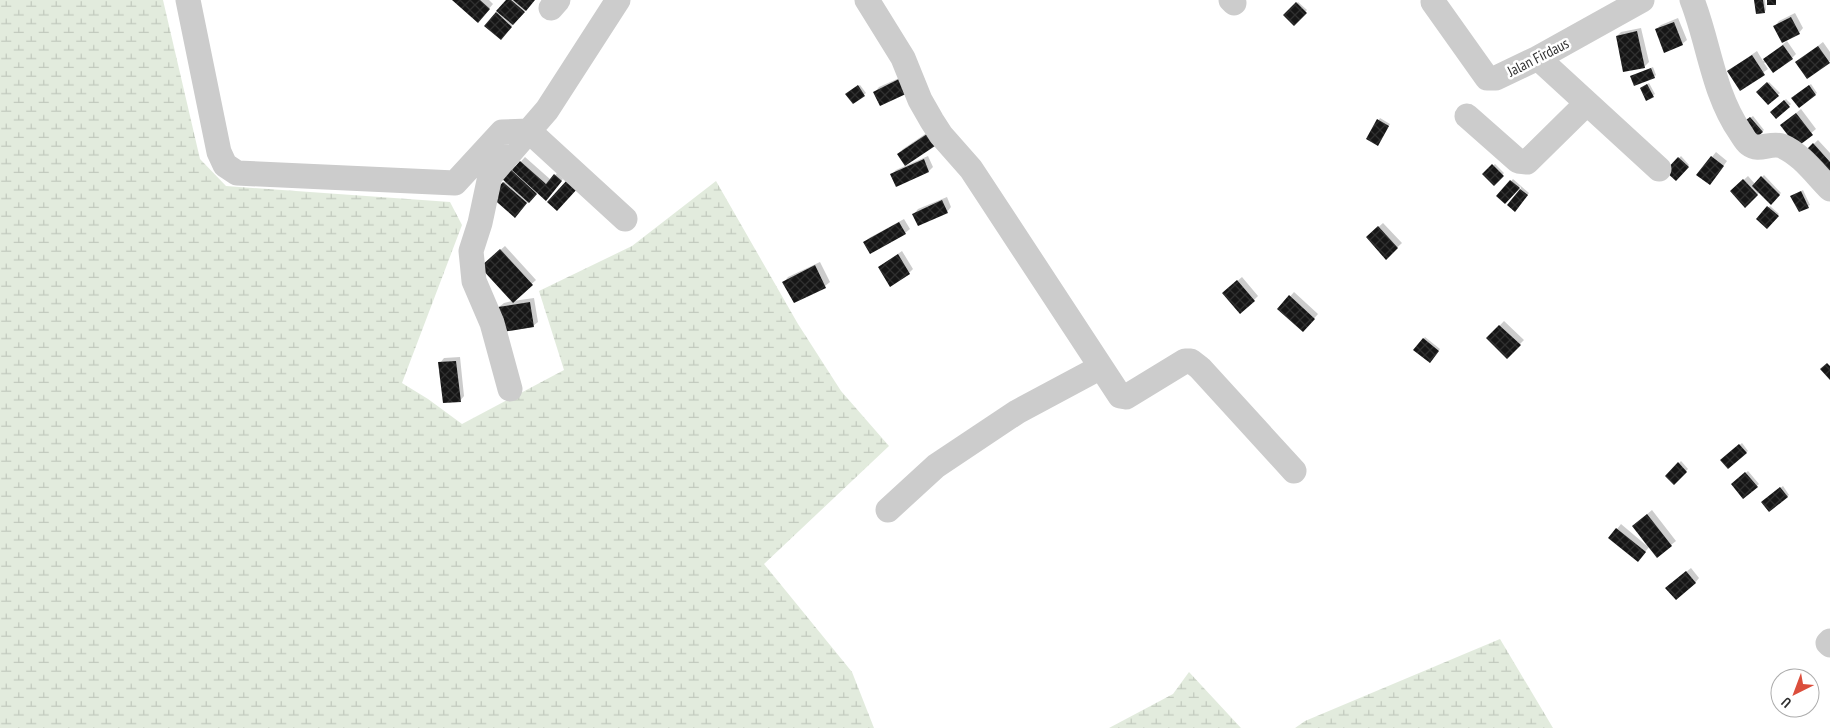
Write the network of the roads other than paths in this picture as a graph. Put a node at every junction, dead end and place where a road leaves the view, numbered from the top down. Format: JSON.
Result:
{"nodes":[{"id":1,"x":188,"y":0,"type":"edge"},
{"id":2,"x":618,"y":0,"type":"edge"},
{"id":3,"x":867,"y":0,"type":"edge"},
{"id":4,"x":1642,"y":0,"type":"edge"},
{"id":5,"x":1692,"y":0,"type":"edge"},
{"id":6,"x":1433,"y":2,"type":"dead end"},
{"id":7,"x":1538,"y":58,"type":"junction"},
{"id":8,"x":1586,"y":102,"type":"junction"},
{"id":9,"x":1467,"y":116,"type":"dead end"},
{"id":10,"x":529,"y":131,"type":"junction"},
{"id":11,"x":1659,"y":169,"type":"dead end"},
{"id":12,"x":1830,"y":190,"type":"edge"},
{"id":13,"x":625,"y":220,"type":"dead end"},
{"id":14,"x":1101,"y":368,"type":"junction"},
{"id":15,"x":510,"y":389,"type":"dead end"},
{"id":16,"x":1294,"y":470,"type":"dead end"},
{"id":17,"x":888,"y":510,"type":"dead end"},
{"id":18,"x":1830,"y":641,"type":"edge"},
{"id":19,"x":1830,"y":645,"type":"edge"}],
"edges":[{"from":1,"to":10,"type":"street"},
{"from":2,"to":10,"type":"street"},
{"from":3,"to":14,"type":"street"},
{"from":4,"to":7,"type":"street","name":"Jalan Firdaus"},
{"from":5,"to":12,"type":"street"},
{"from":6,"to":7,"type":"street","name":"Jalan Firdaus"},
{"from":7,"to":8,"type":"street"},
{"from":8,"to":9,"type":"street"},
{"from":8,"to":11,"type":"street"},
{"from":10,"to":13,"type":"street"},
{"from":10,"to":15,"type":"street"},
{"from":14,"to":16,"type":"street"},
{"from":14,"to":17,"type":"street"},
{"from":18,"to":19,"type":"street"}]}
